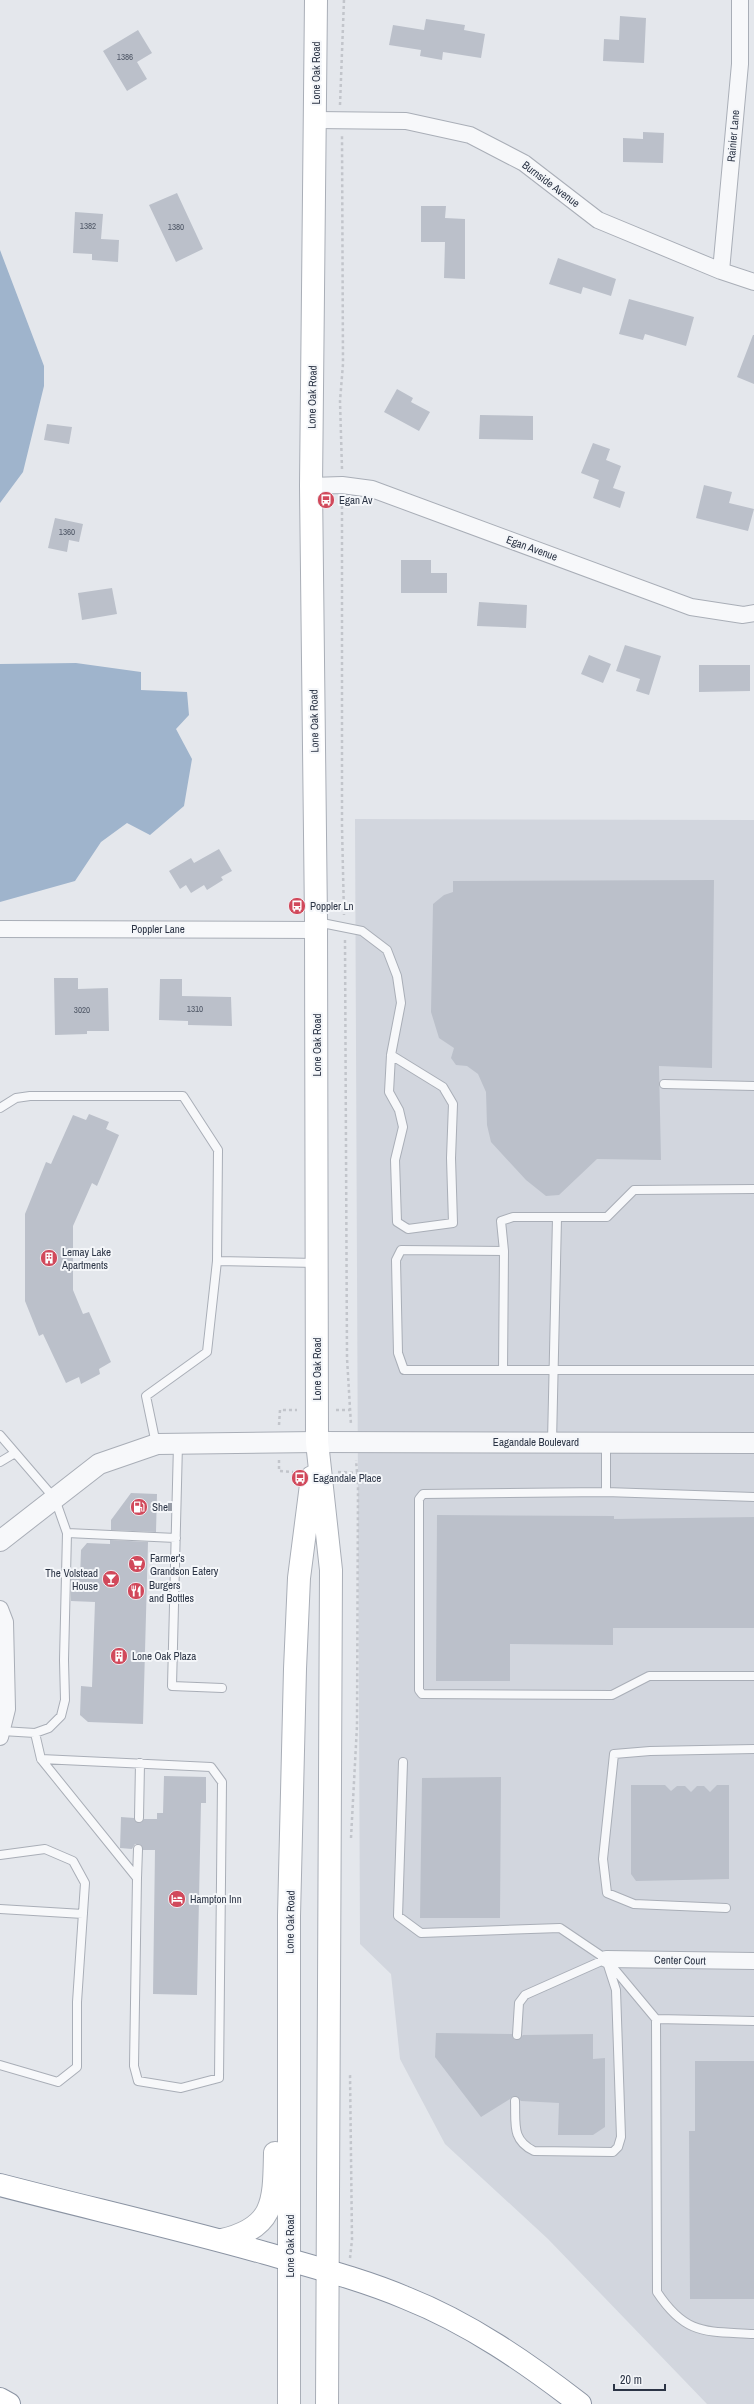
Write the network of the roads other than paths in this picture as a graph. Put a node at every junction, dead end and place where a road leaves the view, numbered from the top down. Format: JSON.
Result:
{"nodes":[{"id":1,"x":316,"y":0,"type":"edge"},
{"id":2,"x":740,"y":0,"type":"edge"},
{"id":3,"x":316,"y":120,"type":"junction"},
{"id":4,"x":721,"y":271,"type":"junction"},
{"id":5,"x":754,"y":282,"type":"edge"},
{"id":6,"x":311,"y":486,"type":"junction"},
{"id":7,"x":754,"y":613,"type":"edge"},
{"id":8,"x":316,"y":926,"type":"junction"},
{"id":9,"x":0,"y":929,"type":"edge"},
{"id":10,"x":391,"y":1055,"type":"junction"},
{"id":11,"x":664,"y":1084,"type":"dead end"},
{"id":12,"x":754,"y":1086,"type":"edge"},
{"id":13,"x":0,"y":1108,"type":"edge"},
{"id":14,"x":754,"y":1189,"type":"edge"},
{"id":15,"x":557,"y":1218,"type":"junction"},
{"id":16,"x":504,"y":1251,"type":"junction"},
{"id":17,"x":217,"y":1262,"type":"junction"},
{"id":18,"x":317,"y":1263,"type":"junction"},
{"id":19,"x":503,"y":1370,"type":"junction"},
{"id":20,"x":554,"y":1370,"type":"junction"},
{"id":21,"x":754,"y":1370,"type":"edge"},
{"id":22,"x":0,"y":1435,"type":"edge"},
{"id":23,"x":317,"y":1442,"type":"junction"},
{"id":24,"x":552,"y":1442,"type":"junction"},
{"id":25,"x":606,"y":1443,"type":"junction"},
{"id":26,"x":754,"y":1443,"type":"edge"},
{"id":27,"x":157,"y":1444,"type":"junction"},
{"id":28,"x":178,"y":1444,"type":"junction"},
{"id":29,"x":16,"y":1453,"type":"junction"},
{"id":30,"x":0,"y":1462,"type":"edge"},
{"id":31,"x":606,"y":1492,"type":"junction"},
{"id":32,"x":754,"y":1497,"type":"edge"},
{"id":33,"x":55,"y":1499,"type":"junction"},
{"id":34,"x":68,"y":1533,"type":"junction"},
{"id":35,"x":176,"y":1538,"type":"junction"},
{"id":36,"x":0,"y":1540,"type":"edge"},
{"id":37,"x":0,"y":1609,"type":"edge"},
{"id":38,"x":754,"y":1676,"type":"edge"},
{"id":39,"x":222,"y":1688,"type":"dead end"},
{"id":40,"x":35,"y":1733,"type":"junction"},
{"id":41,"x":1,"y":1734,"type":"edge"},
{"id":42,"x":754,"y":1749,"type":"edge"},
{"id":43,"x":41,"y":1759,"type":"junction"},
{"id":44,"x":403,"y":1762,"type":"dead end"},
{"id":45,"x":140,"y":1763,"type":"junction"},
{"id":46,"x":139,"y":1818,"type":"dead end"},
{"id":47,"x":138,"y":1850,"type":"dead end"},
{"id":48,"x":0,"y":1855,"type":"edge"},
{"id":49,"x":137,"y":1878,"type":"junction"},
{"id":50,"x":726,"y":1908,"type":"dead end"},
{"id":51,"x":0,"y":1909,"type":"edge"},
{"id":52,"x":83,"y":1914,"type":"junction"},
{"id":53,"x":606,"y":1959,"type":"junction"},
{"id":54,"x":754,"y":1961,"type":"edge"},
{"id":55,"x":656,"y":2019,"type":"junction"},
{"id":56,"x":754,"y":2021,"type":"edge"},
{"id":57,"x":289,"y":2027,"type":"junction"},
{"id":58,"x":517,"y":2035,"type":"dead end"},
{"id":59,"x":0,"y":2065,"type":"edge"},
{"id":60,"x":515,"y":2101,"type":"dead end"},
{"id":61,"x":0,"y":2185,"type":"edge"},
{"id":62,"x":222,"y":2240,"type":"junction"},
{"id":63,"x":290,"y":2260,"type":"junction"},
{"id":64,"x":327,"y":2270,"type":"junction"},
{"id":65,"x":754,"y":2334,"type":"edge"},
{"id":66,"x":0,"y":2399,"type":"edge"},
{"id":67,"x":9,"y":2404,"type":"edge"},
{"id":68,"x":289,"y":2404,"type":"edge"},
{"id":69,"x":327,"y":2404,"type":"edge"},
{"id":70,"x":580,"y":2404,"type":"edge"}],
"edges":[{"from":1,"to":3,"type":"main road","name":"Lone Oak Road"},
{"from":2,"to":4,"type":"street","name":"Rainier Lane"},
{"from":3,"to":4,"type":"street","name":"Burnside Avenue"},
{"from":3,"to":6,"type":"main road","name":"Lone Oak Road"},
{"from":4,"to":5,"type":"street","name":"Burnside Avenue"},
{"from":6,"to":7,"type":"street","name":"Egan Avenue"},
{"from":6,"to":8,"type":"main road","name":"Lone Oak Road"},
{"from":8,"to":9,"type":"street","name":"Poppler Lane"},
{"from":8,"to":10,"type":"lane"},
{"from":8,"to":18,"type":"main road","name":"Lone Oak Road"},
{"from":10,"to":10,"type":"lane"},
{"from":11,"to":12,"type":"lane"},
{"from":13,"to":17,"type":"lane"},
{"from":14,"to":15,"type":"lane"},
{"from":15,"to":16,"type":"lane"},
{"from":15,"to":20,"type":"lane"},
{"from":16,"to":19,"type":"lane"},
{"from":16,"to":19,"type":"lane"},
{"from":17,"to":18,"type":"lane"},
{"from":17,"to":27,"type":"lane"},
{"from":18,"to":23,"type":"main road","name":"Lone Oak Road"},
{"from":19,"to":20,"type":"lane"},
{"from":20,"to":21,"type":"lane"},
{"from":20,"to":24,"type":"lane"},
{"from":22,"to":29,"type":"lane"},
{"from":23,"to":24,"type":"street","name":"Eagandale Boulevard"},
{"from":23,"to":28,"type":"street"},
{"from":23,"to":57,"type":"main road","name":"Lone Oak Road"},
{"from":23,"to":64,"type":"main road","name":"Lone Oak Road"},
{"from":24,"to":25,"type":"street","name":"Eagandale Boulevard"},
{"from":25,"to":26,"type":"street","name":"Eagandale Boulevard"},
{"from":25,"to":31,"type":"lane"},
{"from":27,"to":28,"type":"street"},
{"from":27,"to":33,"type":"street"},
{"from":28,"to":35,"type":"lane"},
{"from":29,"to":30,"type":"lane"},
{"from":29,"to":33,"type":"lane"},
{"from":31,"to":32,"type":"lane"},
{"from":31,"to":38,"type":"lane"},
{"from":33,"to":34,"type":"lane"},
{"from":33,"to":36,"type":"street"},
{"from":34,"to":35,"type":"lane"},
{"from":34,"to":40,"type":"lane"},
{"from":35,"to":39,"type":"lane"},
{"from":37,"to":41,"type":"street"},
{"from":40,"to":41,"type":"lane"},
{"from":40,"to":43,"type":"lane"},
{"from":42,"to":50,"type":"lane"},
{"from":43,"to":45,"type":"lane"},
{"from":43,"to":49,"type":"lane"},
{"from":44,"to":53,"type":"lane"},
{"from":45,"to":46,"type":"lane"},
{"from":45,"to":49,"type":"lane"},
{"from":47,"to":49,"type":"lane"},
{"from":48,"to":52,"type":"lane"},
{"from":51,"to":52,"type":"lane"},
{"from":52,"to":59,"type":"lane"},
{"from":53,"to":54,"type":"street","name":"Center Court"},
{"from":53,"to":55,"type":"lane"},
{"from":53,"to":58,"type":"lane"},
{"from":53,"to":60,"type":"lane"},
{"from":55,"to":56,"type":"lane"},
{"from":55,"to":65,"type":"lane"},
{"from":57,"to":62,"type":"main road"},
{"from":57,"to":63,"type":"main road","name":"Lone Oak Road"},
{"from":61,"to":62,"type":"main road"},
{"from":62,"to":63,"type":"main road"},
{"from":63,"to":64,"type":"main road"},
{"from":63,"to":68,"type":"main road","name":"Lone Oak Road"},
{"from":64,"to":69,"type":"main road","name":"Lone Oak Road"},
{"from":64,"to":70,"type":"main road"},
{"from":66,"to":67,"type":"main road"}]}
